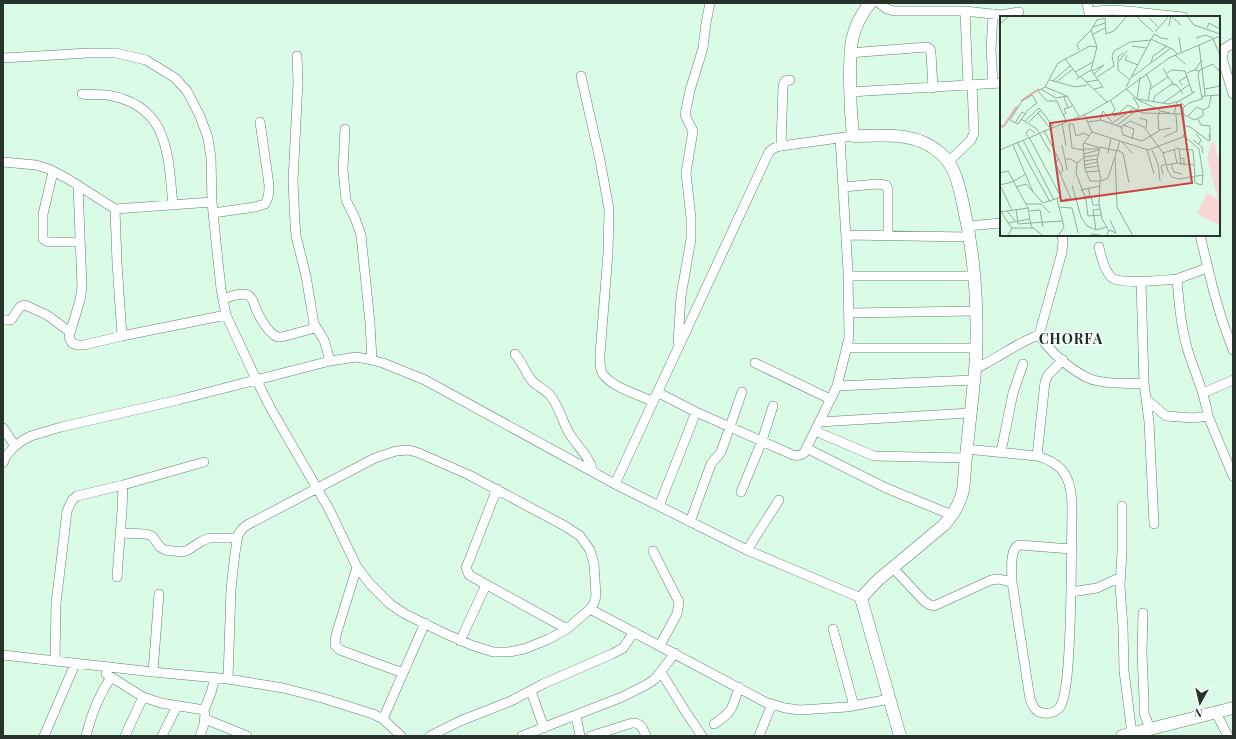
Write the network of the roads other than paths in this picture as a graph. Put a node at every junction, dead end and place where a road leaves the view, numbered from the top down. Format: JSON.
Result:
{"nodes":[{"id":1,"x":710,"y":3,"type":"edge"},
{"id":2,"x":870,"y":3,"type":"edge"},
{"id":3,"x":879,"y":3,"type":"edge"},
{"id":4,"x":1087,"y":3,"type":"edge"},
{"id":5,"x":950,"y":7,"type":"edge"},
{"id":6,"x":965,"y":11,"type":"junction"},
{"id":7,"x":1019,"y":11,"type":"edge"},
{"id":8,"x":993,"y":14,"type":"junction"},
{"id":9,"x":1090,"y":15,"type":"edge"},
{"id":10,"x":1145,"y":15,"type":"edge"},
{"id":11,"x":1164,"y":16,"type":"edge"},
{"id":12,"x":1233,"y":42,"type":"edge"},
{"id":13,"x":849,"y":53,"type":"junction"},
{"id":14,"x":297,"y":56,"type":"dead end"},
{"id":15,"x":3,"y":58,"type":"edge"},
{"id":16,"x":581,"y":76,"type":"dead end"},
{"id":17,"x":790,"y":80,"type":"dead end"},
{"id":18,"x":997,"y":83,"type":"edge"},
{"id":19,"x":970,"y":85,"type":"junction"},
{"id":20,"x":933,"y":88,"type":"junction"},
{"id":21,"x":850,"y":92,"type":"junction"},
{"id":22,"x":82,"y":94,"type":"dead end"},
{"id":23,"x":1233,"y":94,"type":"edge"},
{"id":24,"x":260,"y":122,"type":"dead end"},
{"id":25,"x":345,"y":129,"type":"dead end"},
{"id":26,"x":853,"y":136,"type":"junction"},
{"id":27,"x":840,"y":138,"type":"junction"},
{"id":28,"x":781,"y":146,"type":"junction"},
{"id":29,"x":3,"y":162,"type":"edge"},
{"id":30,"x":948,"y":162,"type":"junction"},
{"id":31,"x":53,"y":172,"type":"junction"},
{"id":32,"x":78,"y":185,"type":"junction"},
{"id":33,"x":843,"y":187,"type":"junction"},
{"id":34,"x":212,"y":202,"type":"junction"},
{"id":35,"x":173,"y":205,"type":"junction"},
{"id":36,"x":115,"y":209,"type":"junction"},
{"id":37,"x":213,"y":213,"type":"junction"},
{"id":38,"x":1000,"y":224,"type":"edge"},
{"id":39,"x":968,"y":231,"type":"junction"},
{"id":40,"x":846,"y":234,"type":"junction"},
{"id":41,"x":888,"y":236,"type":"junction"},
{"id":42,"x":1062,"y":236,"type":"edge"},
{"id":43,"x":1200,"y":236,"type":"edge"},
{"id":44,"x":80,"y":242,"type":"junction"},
{"id":45,"x":1099,"y":247,"type":"dead end"},
{"id":46,"x":1207,"y":268,"type":"junction"},
{"id":47,"x":848,"y":276,"type":"junction"},
{"id":48,"x":974,"y":276,"type":"junction"},
{"id":49,"x":1177,"y":279,"type":"junction"},
{"id":50,"x":1141,"y":281,"type":"junction"},
{"id":51,"x":223,"y":299,"type":"junction"},
{"id":52,"x":975,"y":311,"type":"junction"},
{"id":53,"x":849,"y":313,"type":"junction"},
{"id":54,"x":226,"y":315,"type":"junction"},
{"id":55,"x":3,"y":320,"type":"edge"},
{"id":56,"x":315,"y":328,"type":"junction"},
{"id":57,"x":70,"y":332,"type":"junction"},
{"id":58,"x":1038,"y":335,"type":"junction"},
{"id":59,"x":122,"y":336,"type":"junction"},
{"id":60,"x":678,"y":345,"type":"junction"},
{"id":61,"x":847,"y":348,"type":"junction"},
{"id":62,"x":976,"y":348,"type":"junction"},
{"id":63,"x":1233,"y":350,"type":"edge"},
{"id":64,"x":515,"y":354,"type":"dead end"},
{"id":65,"x":372,"y":360,"type":"junction"},
{"id":66,"x":1062,"y":360,"type":"junction"},
{"id":67,"x":330,"y":361,"type":"junction"},
{"id":68,"x":755,"y":363,"type":"dead end"},
{"id":69,"x":1023,"y":364,"type":"dead end"},
{"id":70,"x":974,"y":374,"type":"junction"},
{"id":71,"x":256,"y":379,"type":"junction"},
{"id":72,"x":1233,"y":380,"type":"edge"},
{"id":73,"x":1144,"y":383,"type":"junction"},
{"id":74,"x":836,"y":386,"type":"junction"},
{"id":75,"x":657,"y":392,"type":"junction"},
{"id":76,"x":742,"y":392,"type":"dead end"},
{"id":77,"x":1203,"y":393,"type":"junction"},
{"id":78,"x":830,"y":399,"type":"junction"},
{"id":79,"x":1146,"y":399,"type":"junction"},
{"id":80,"x":652,"y":401,"type":"junction"},
{"id":81,"x":772,"y":406,"type":"dead end"},
{"id":82,"x":696,"y":412,"type":"junction"},
{"id":83,"x":970,"y":413,"type":"junction"},
{"id":84,"x":1208,"y":416,"type":"junction"},
{"id":85,"x":819,"y":422,"type":"junction"},
{"id":86,"x":730,"y":426,"type":"junction"},
{"id":87,"x":3,"y":428,"type":"edge"},
{"id":88,"x":815,"y":431,"type":"junction"},
{"id":89,"x":762,"y":441,"type":"junction"},
{"id":90,"x":15,"y":446,"type":"junction"},
{"id":91,"x":806,"y":448,"type":"junction"},
{"id":92,"x":1001,"y":452,"type":"junction"},
{"id":93,"x":966,"y":453,"type":"junction"},
{"id":94,"x":1037,"y":456,"type":"junction"},
{"id":95,"x":204,"y":462,"type":"dead end"},
{"id":96,"x":3,"y":463,"type":"edge"},
{"id":97,"x":593,"y":472,"type":"junction"},
{"id":98,"x":1233,"y":476,"type":"edge"},
{"id":99,"x":614,"y":484,"type":"junction"},
{"id":100,"x":123,"y":485,"type":"junction"},
{"id":101,"x":316,"y":488,"type":"junction"},
{"id":102,"x":497,"y":489,"type":"junction"},
{"id":103,"x":741,"y":492,"type":"dead end"},
{"id":104,"x":779,"y":500,"type":"dead end"},
{"id":105,"x":659,"y":506,"type":"junction"},
{"id":106,"x":1122,"y":506,"type":"dead end"},
{"id":107,"x":952,"y":515,"type":"junction"},
{"id":108,"x":690,"y":522,"type":"junction"},
{"id":109,"x":1154,"y":524,"type":"dead end"},
{"id":110,"x":120,"y":533,"type":"junction"},
{"id":111,"x":238,"y":538,"type":"junction"},
{"id":112,"x":1071,"y":549,"type":"junction"},
{"id":113,"x":747,"y":550,"type":"junction"},
{"id":114,"x":653,"y":551,"type":"dead end"},
{"id":115,"x":357,"y":567,"type":"junction"},
{"id":116,"x":892,"y":567,"type":"junction"},
{"id":117,"x":117,"y":577,"type":"dead end"},
{"id":118,"x":1121,"y":577,"type":"junction"},
{"id":119,"x":1012,"y":582,"type":"junction"},
{"id":120,"x":486,"y":585,"type":"junction"},
{"id":121,"x":1071,"y":592,"type":"junction"},
{"id":122,"x":159,"y":594,"type":"dead end"},
{"id":123,"x":861,"y":598,"type":"junction"},
{"id":124,"x":590,"y":609,"type":"junction"},
{"id":125,"x":1143,"y":613,"type":"dead end"},
{"id":126,"x":424,"y":623,"type":"junction"},
{"id":127,"x":567,"y":629,"type":"junction"},
{"id":128,"x":833,"y":629,"type":"dead end"},
{"id":129,"x":634,"y":632,"type":"junction"},
{"id":130,"x":460,"y":640,"type":"junction"},
{"id":131,"x":660,"y":645,"type":"junction"},
{"id":132,"x":675,"y":653,"type":"junction"},
{"id":133,"x":3,"y":655,"type":"edge"},
{"id":134,"x":55,"y":661,"type":"junction"},
{"id":135,"x":75,"y":664,"type":"junction"},
{"id":136,"x":93,"y":666,"type":"junction"},
{"id":137,"x":153,"y":672,"type":"junction"},
{"id":138,"x":661,"y":672,"type":"junction"},
{"id":139,"x":403,"y":673,"type":"junction"},
{"id":140,"x":111,"y":677,"type":"junction"},
{"id":141,"x":215,"y":677,"type":"junction"},
{"id":142,"x":228,"y":679,"type":"junction"},
{"id":143,"x":739,"y":687,"type":"junction"},
{"id":144,"x":531,"y":690,"type":"junction"},
{"id":145,"x":143,"y":697,"type":"junction"},
{"id":146,"x":890,"y":699,"type":"junction"},
{"id":147,"x":772,"y":704,"type":"junction"},
{"id":148,"x":177,"y":706,"type":"junction"},
{"id":149,"x":854,"y":706,"type":"junction"},
{"id":150,"x":1233,"y":708,"type":"edge"},
{"id":151,"x":1216,"y":713,"type":"junction"},
{"id":152,"x":205,"y":714,"type":"junction"},
{"id":153,"x":576,"y":715,"type":"junction"},
{"id":154,"x":383,"y":719,"type":"junction"},
{"id":155,"x":714,"y":724,"type":"dead end"},
{"id":156,"x":544,"y":728,"type":"junction"},
{"id":157,"x":1150,"y":729,"type":"junction"},
{"id":158,"x":1127,"y":735,"type":"edge"},
{"id":159,"x":44,"y":736,"type":"edge"},
{"id":160,"x":86,"y":736,"type":"edge"},
{"id":161,"x":125,"y":736,"type":"edge"},
{"id":162,"x":162,"y":736,"type":"edge"},
{"id":163,"x":200,"y":736,"type":"edge"},
{"id":164,"x":247,"y":736,"type":"edge"},
{"id":165,"x":401,"y":736,"type":"edge"},
{"id":166,"x":430,"y":736,"type":"edge"},
{"id":167,"x":522,"y":736,"type":"edge"},
{"id":168,"x":580,"y":736,"type":"edge"},
{"id":169,"x":591,"y":736,"type":"edge"},
{"id":170,"x":646,"y":736,"type":"edge"},
{"id":171,"x":702,"y":736,"type":"edge"},
{"id":172,"x":759,"y":736,"type":"edge"},
{"id":173,"x":900,"y":736,"type":"edge"},
{"id":174,"x":1228,"y":736,"type":"edge"}],
"edges":[{"from":1,"to":60,"type":"street"},
{"from":2,"to":13,"type":"main road"},
{"from":3,"to":5,"type":"street"},
{"from":4,"to":9,"type":"street"},
{"from":5,"to":6,"type":"street"},
{"from":6,"to":8,"type":"street"},
{"from":6,"to":19,"type":"street"},
{"from":7,"to":8,"type":"street"},
{"from":8,"to":18,"type":"street"},
{"from":9,"to":10,"type":"street"},
{"from":10,"to":11,"type":"street"},
{"from":12,"to":23,"type":"street"},
{"from":13,"to":20,"type":"street"},
{"from":13,"to":21,"type":"main road"},
{"from":14,"to":56,"type":"street"},
{"from":15,"to":34,"type":"street"},
{"from":16,"to":80,"type":"street"},
{"from":17,"to":28,"type":"street"},
{"from":18,"to":19,"type":"street"},
{"from":19,"to":20,"type":"street"},
{"from":19,"to":30,"type":"street"},
{"from":20,"to":21,"type":"street"},
{"from":21,"to":26,"type":"main road"},
{"from":22,"to":35,"type":"street"},
{"from":24,"to":37,"type":"street"},
{"from":25,"to":65,"type":"street"},
{"from":26,"to":27,"type":"street"},
{"from":26,"to":30,"type":"main road"},
{"from":27,"to":28,"type":"street"},
{"from":27,"to":33,"type":"street"},
{"from":28,"to":60,"type":"street"},
{"from":29,"to":31,"type":"street"},
{"from":30,"to":39,"type":"main road"},
{"from":31,"to":32,"type":"street"},
{"from":31,"to":44,"type":"street"},
{"from":32,"to":36,"type":"street"},
{"from":32,"to":44,"type":"street"},
{"from":33,"to":40,"type":"street"},
{"from":33,"to":41,"type":"street"},
{"from":34,"to":35,"type":"street"},
{"from":34,"to":37,"type":"street"},
{"from":35,"to":36,"type":"street"},
{"from":36,"to":59,"type":"street"},
{"from":37,"to":51,"type":"street"},
{"from":38,"to":39,"type":"street"},
{"from":39,"to":41,"type":"street"},
{"from":39,"to":48,"type":"main road"},
{"from":40,"to":41,"type":"street"},
{"from":40,"to":47,"type":"street"},
{"from":42,"to":58,"type":"street"},
{"from":43,"to":46,"type":"street"},
{"from":44,"to":57,"type":"street"},
{"from":45,"to":50,"type":"street"},
{"from":46,"to":49,"type":"street"},
{"from":46,"to":63,"type":"street"},
{"from":47,"to":48,"type":"street"},
{"from":47,"to":53,"type":"street"},
{"from":48,"to":52,"type":"main road"},
{"from":49,"to":50,"type":"street"},
{"from":49,"to":77,"type":"street"},
{"from":50,"to":73,"type":"street"},
{"from":51,"to":54,"type":"street"},
{"from":51,"to":56,"type":"street"},
{"from":52,"to":53,"type":"street"},
{"from":52,"to":62,"type":"main road"},
{"from":53,"to":61,"type":"street"},
{"from":54,"to":59,"type":"street"},
{"from":54,"to":71,"type":"street"},
{"from":55,"to":57,"type":"street"},
{"from":56,"to":67,"type":"street"},
{"from":57,"to":59,"type":"street"},
{"from":58,"to":66,"type":"street"},
{"from":58,"to":70,"type":"street"},
{"from":60,"to":75,"type":"street"},
{"from":61,"to":62,"type":"street"},
{"from":61,"to":74,"type":"street"},
{"from":62,"to":70,"type":"main road"},
{"from":64,"to":97,"type":"street"},
{"from":65,"to":67,"type":"street"},
{"from":65,"to":97,"type":"street"},
{"from":66,"to":73,"type":"street"},
{"from":66,"to":94,"type":"street"},
{"from":67,"to":71,"type":"street"},
{"from":68,"to":78,"type":"street"},
{"from":69,"to":92,"type":"street"},
{"from":70,"to":74,"type":"street"},
{"from":70,"to":83,"type":"main road"},
{"from":71,"to":90,"type":"street"},
{"from":71,"to":101,"type":"street"},
{"from":72,"to":77,"type":"street"},
{"from":73,"to":79,"type":"street"},
{"from":74,"to":78,"type":"street"},
{"from":75,"to":80,"type":"street"},
{"from":75,"to":82,"type":"street"},
{"from":76,"to":86,"type":"street"},
{"from":77,"to":84,"type":"street"},
{"from":78,"to":85,"type":"street"},
{"from":79,"to":84,"type":"street"},
{"from":79,"to":109,"type":"street"},
{"from":80,"to":99,"type":"street"},
{"from":81,"to":89,"type":"street"},
{"from":82,"to":86,"type":"street"},
{"from":82,"to":105,"type":"street"},
{"from":83,"to":85,"type":"street"},
{"from":83,"to":93,"type":"main road"},
{"from":84,"to":98,"type":"street"},
{"from":85,"to":88,"type":"street"},
{"from":86,"to":89,"type":"street"},
{"from":86,"to":108,"type":"street"},
{"from":87,"to":90,"type":"street"},
{"from":88,"to":91,"type":"street"},
{"from":88,"to":93,"type":"street"},
{"from":89,"to":91,"type":"street"},
{"from":89,"to":103,"type":"street"},
{"from":90,"to":96,"type":"street"},
{"from":91,"to":107,"type":"street"},
{"from":92,"to":93,"type":"street"},
{"from":92,"to":94,"type":"street"},
{"from":93,"to":107,"type":"main road"},
{"from":94,"to":112,"type":"street"},
{"from":95,"to":100,"type":"street"},
{"from":97,"to":99,"type":"street"},
{"from":99,"to":105,"type":"street"},
{"from":100,"to":110,"type":"street"},
{"from":100,"to":134,"type":"street"},
{"from":101,"to":102,"type":"street"},
{"from":101,"to":111,"type":"street"},
{"from":101,"to":115,"type":"street"},
{"from":102,"to":120,"type":"street"},
{"from":102,"to":124,"type":"street"},
{"from":104,"to":113,"type":"street"},
{"from":105,"to":108,"type":"street"},
{"from":106,"to":118,"type":"street"},
{"from":107,"to":116,"type":"main road"},
{"from":108,"to":113,"type":"street"},
{"from":110,"to":111,"type":"street"},
{"from":110,"to":117,"type":"street"},
{"from":111,"to":142,"type":"street"},
{"from":112,"to":119,"type":"street"},
{"from":112,"to":121,"type":"street"},
{"from":113,"to":123,"type":"street"},
{"from":114,"to":131,"type":"street"},
{"from":115,"to":126,"type":"street"},
{"from":115,"to":139,"type":"street"},
{"from":116,"to":119,"type":"street"},
{"from":116,"to":123,"type":"main road"},
{"from":118,"to":121,"type":"street"},
{"from":118,"to":158,"type":"street"},
{"from":119,"to":121,"type":"street"},
{"from":120,"to":127,"type":"street"},
{"from":120,"to":130,"type":"street"},
{"from":122,"to":137,"type":"street"},
{"from":123,"to":146,"type":"main road"},
{"from":124,"to":127,"type":"street"},
{"from":124,"to":129,"type":"street"},
{"from":125,"to":157,"type":"street"},
{"from":126,"to":130,"type":"street"},
{"from":126,"to":139,"type":"street"},
{"from":127,"to":130,"type":"street"},
{"from":128,"to":149,"type":"street"},
{"from":129,"to":131,"type":"street"},
{"from":129,"to":144,"type":"street"},
{"from":131,"to":132,"type":"street"},
{"from":132,"to":138,"type":"street"},
{"from":132,"to":143,"type":"street"},
{"from":133,"to":134,"type":"street"},
{"from":134,"to":135,"type":"street"},
{"from":135,"to":136,"type":"street"},
{"from":135,"to":159,"type":"street"},
{"from":136,"to":137,"type":"street"},
{"from":136,"to":140,"type":"street"},
{"from":137,"to":141,"type":"street"},
{"from":138,"to":153,"type":"street"},
{"from":138,"to":171,"type":"street"},
{"from":139,"to":154,"type":"street"},
{"from":140,"to":145,"type":"street"},
{"from":140,"to":160,"type":"street"},
{"from":141,"to":142,"type":"street"},
{"from":141,"to":152,"type":"street"},
{"from":142,"to":154,"type":"street"},
{"from":143,"to":147,"type":"street"},
{"from":143,"to":155,"type":"street"},
{"from":144,"to":156,"type":"street"},
{"from":144,"to":166,"type":"street"},
{"from":145,"to":148,"type":"street"},
{"from":145,"to":161,"type":"street"},
{"from":146,"to":149,"type":"street"},
{"from":146,"to":173,"type":"main road"},
{"from":147,"to":149,"type":"street"},
{"from":147,"to":172,"type":"street"},
{"from":148,"to":152,"type":"street"},
{"from":148,"to":162,"type":"street"},
{"from":150,"to":151,"type":"main road"},
{"from":151,"to":157,"type":"main road"},
{"from":151,"to":174,"type":"street"},
{"from":152,"to":163,"type":"street"},
{"from":152,"to":164,"type":"street"},
{"from":153,"to":156,"type":"street"},
{"from":153,"to":168,"type":"street"},
{"from":154,"to":165,"type":"street"},
{"from":156,"to":167,"type":"street"},
{"from":157,"to":158,"type":"main road"},
{"from":169,"to":170,"type":"street"}]}
